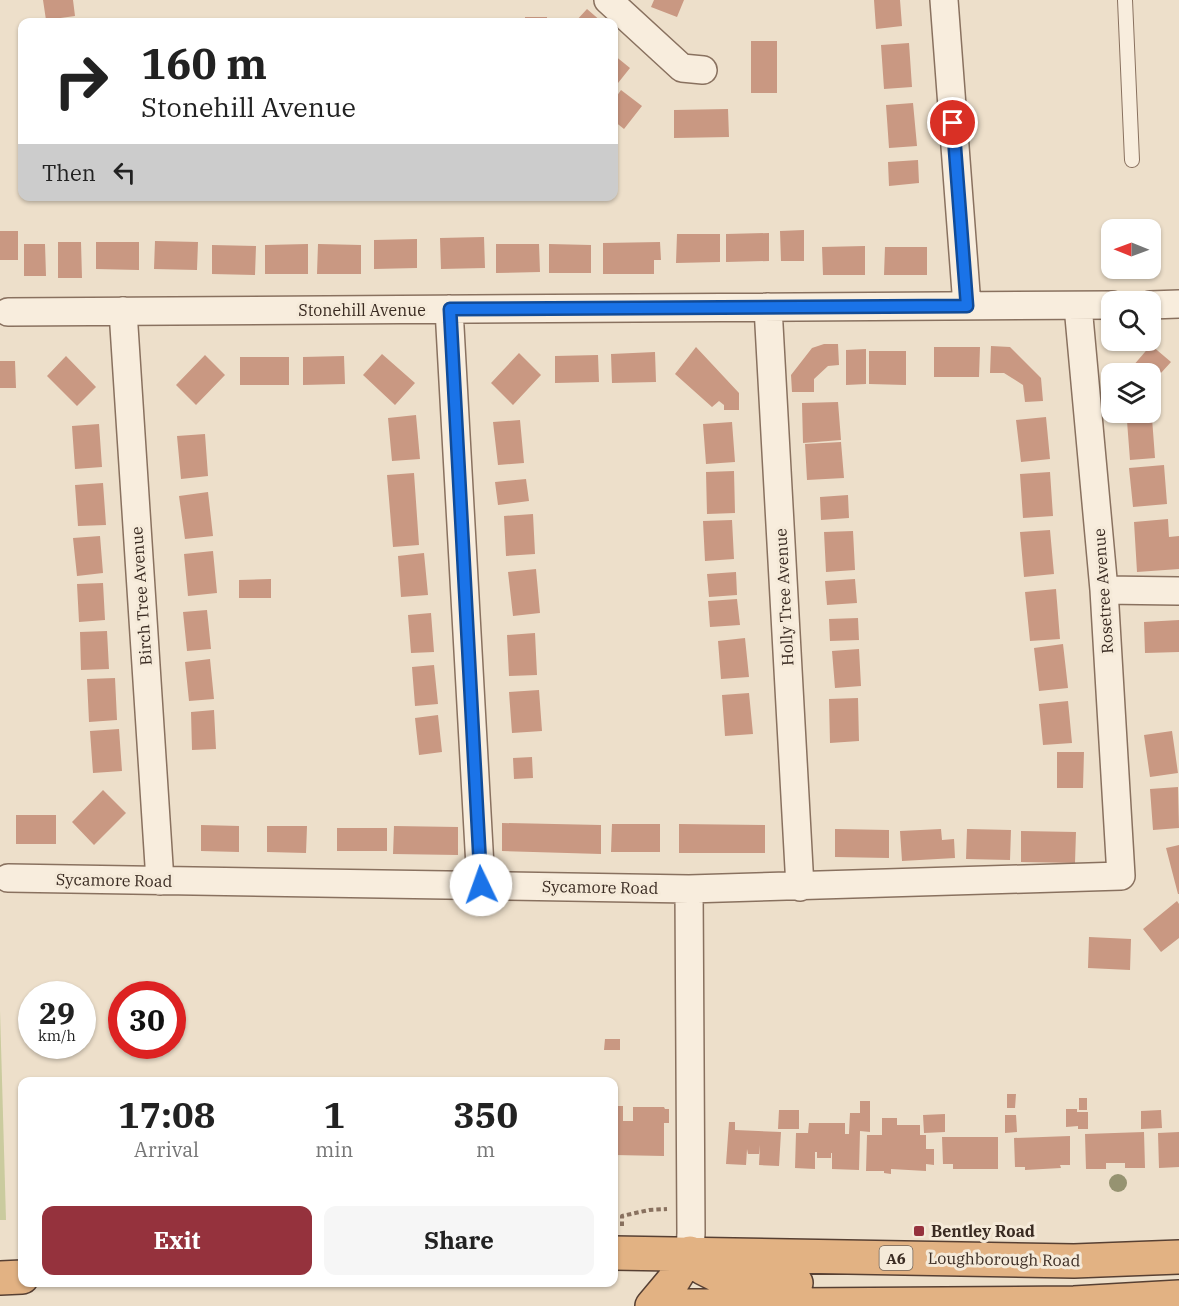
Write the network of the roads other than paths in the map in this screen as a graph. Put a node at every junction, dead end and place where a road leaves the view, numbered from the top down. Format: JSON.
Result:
{"nodes":[{"id":1,"x":608,"y":0,"type":"edge"},
{"id":2,"x":944,"y":0,"type":"edge"},
{"id":3,"x":1125,"y":0,"type":"edge"},
{"id":4,"x":683,"y":70,"type":"dead end"},
{"id":5,"x":1132,"y":160,"type":"dead end"},
{"id":6,"x":1161,"y":304,"type":"edge"},
{"id":7,"x":1179,"y":304,"type":"edge"},
{"id":8,"x":1101,"y":305,"type":"edge"},
{"id":9,"x":967,"y":306,"type":"junction"},
{"id":10,"x":1078,"y":306,"type":"junction"},
{"id":11,"x":768,"y":308,"type":"junction"},
{"id":12,"x":450,"y":309,"type":"junction"},
{"id":13,"x":123,"y":311,"type":"junction"},
{"id":14,"x":8,"y":312,"type":"dead end"},
{"id":15,"x":1104,"y":590,"type":"junction"},
{"id":16,"x":1179,"y":591,"type":"edge"},
{"id":17,"x":1120,"y":876,"type":"joint"},
{"id":18,"x":8,"y":878,"type":"dead end"},
{"id":19,"x":160,"y":881,"type":"junction"},
{"id":20,"x":481,"y":885,"type":"junction"},
{"id":21,"x":800,"y":887,"type":"junction"},
{"id":22,"x":689,"y":889,"type":"junction"},
{"id":23,"x":618,"y":1253,"type":"edge"},
{"id":24,"x":690,"y":1253,"type":"junction"},
{"id":25,"x":1179,"y":1257,"type":"edge"},
{"id":26,"x":18,"y":1277,"type":"edge"},
{"id":27,"x":0,"y":1278,"type":"edge"},
{"id":28,"x":1179,"y":1297,"type":"edge"},
{"id":29,"x":958,"y":1303,"type":"junction"},
{"id":30,"x":652,"y":1306,"type":"edge"},
{"id":31,"x":660,"y":1306,"type":"edge"}],
"edges":[{"from":1,"to":4,"type":"street"},
{"from":2,"to":9,"type":"street"},
{"from":3,"to":5,"type":"lane"},
{"from":6,"to":7,"type":"street"},
{"from":8,"to":10,"type":"street","name":"Stonehill Avenue"},
{"from":9,"to":10,"type":"street","name":"Stonehill Avenue"},
{"from":9,"to":11,"type":"street","name":"Stonehill Avenue"},
{"from":10,"to":15,"type":"street","name":"Rosetree Avenue"},
{"from":11,"to":12,"type":"street","name":"Stonehill Avenue"},
{"from":11,"to":21,"type":"street","name":"Holly Tree Avenue"},
{"from":12,"to":13,"type":"street","name":"Stonehill Avenue"},
{"from":12,"to":20,"type":"street"},
{"from":13,"to":14,"type":"street","name":"Stonehill Avenue"},
{"from":13,"to":19,"type":"street","name":"Birch Tree Avenue"},
{"from":15,"to":16,"type":"street"},
{"from":15,"to":17,"type":"street","name":"Rosetree Avenue"},
{"from":17,"to":21,"type":"street","name":"Sycamore Road"},
{"from":18,"to":19,"type":"street","name":"Sycamore Road"},
{"from":19,"to":20,"type":"street","name":"Sycamore Road"},
{"from":20,"to":22,"type":"street","name":"Sycamore Road"},
{"from":21,"to":22,"type":"street","name":"Sycamore Road"},
{"from":22,"to":24,"type":"street"},
{"from":23,"to":24,"type":"highway","name":"Loughborough Road","number":"A6"},
{"from":24,"to":25,"type":"highway","name":"Loughborough Road","number":"A6"},
{"from":24,"to":29,"type":"highway"},
{"from":24,"to":30,"type":"highway"},
{"from":26,"to":27,"type":"highway"},
{"from":28,"to":29,"type":"highway"},
{"from":29,"to":31,"type":"highway"}]}
